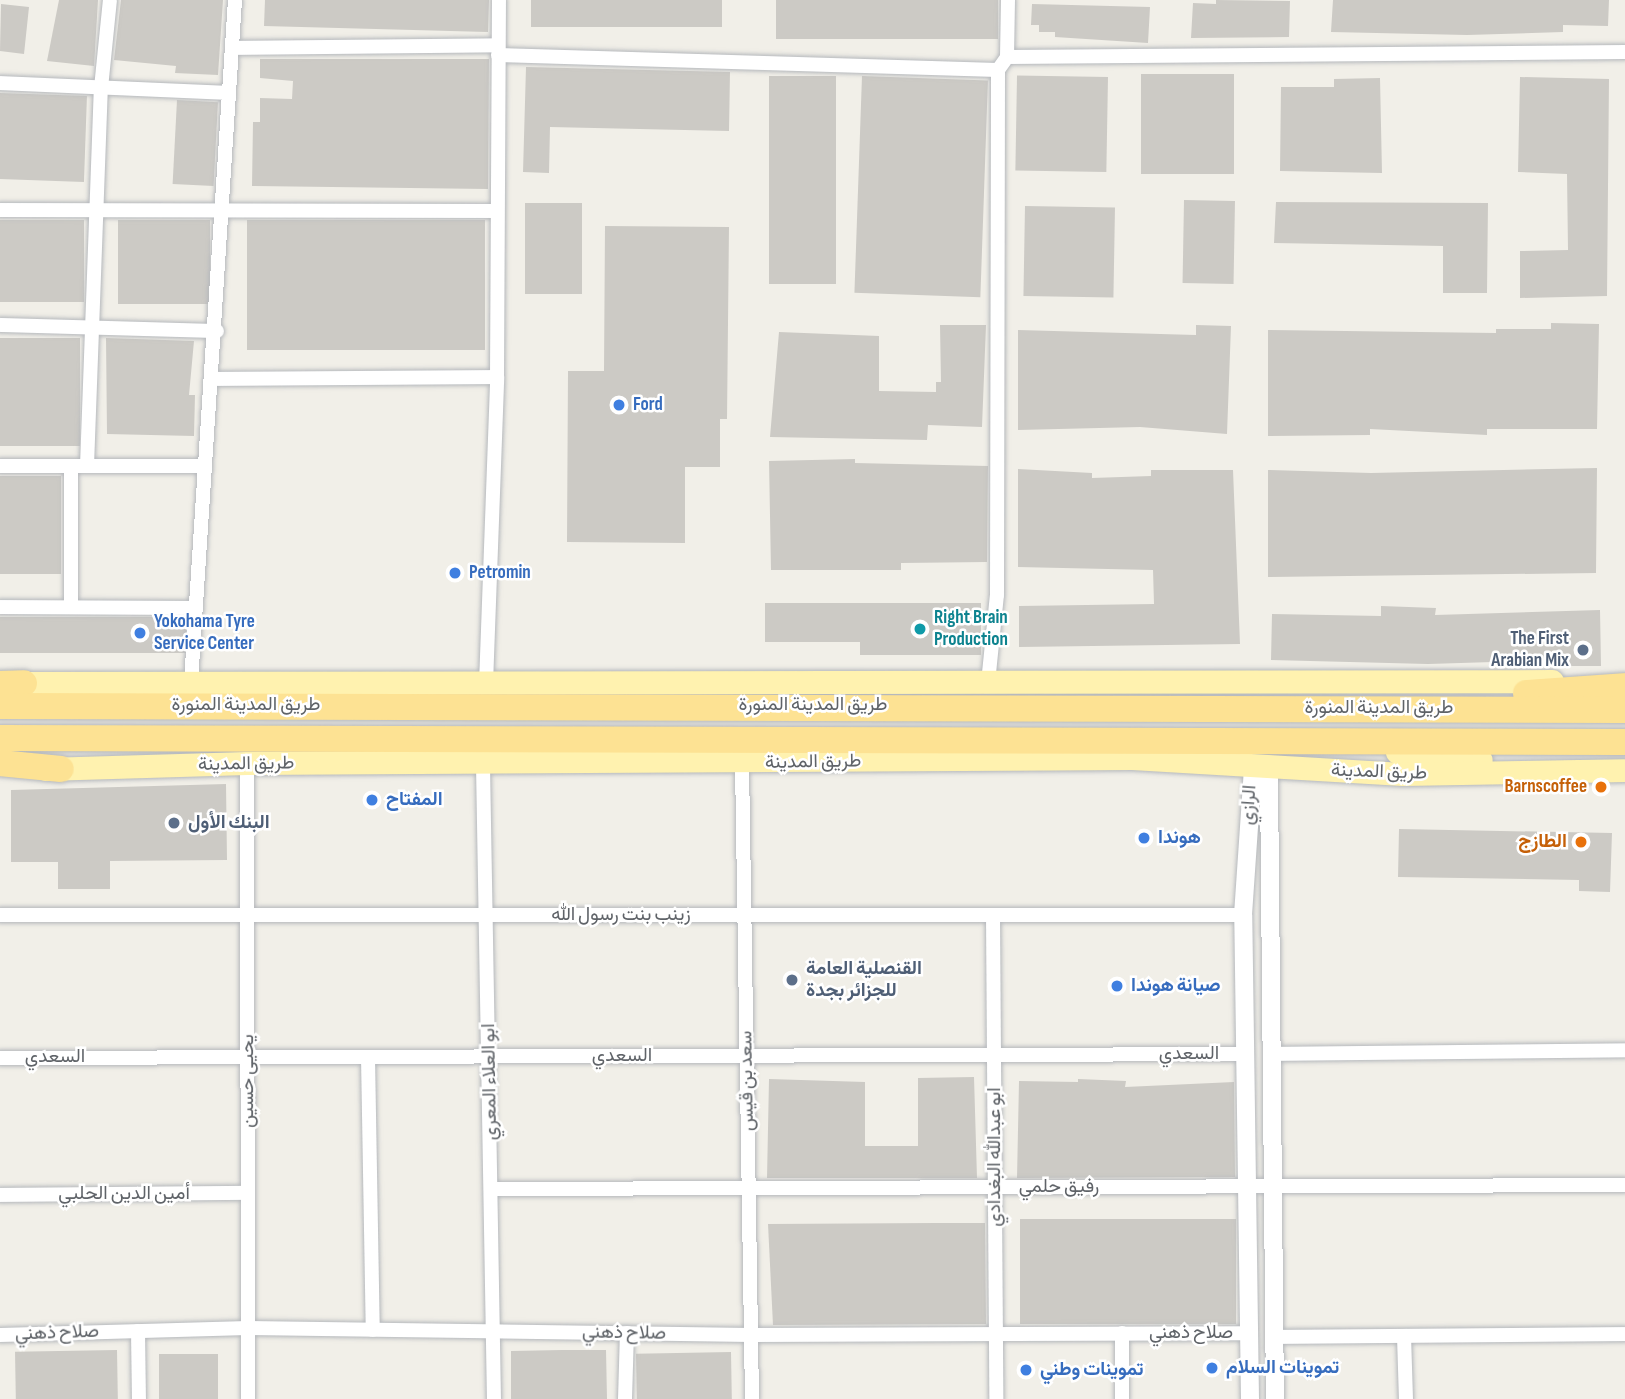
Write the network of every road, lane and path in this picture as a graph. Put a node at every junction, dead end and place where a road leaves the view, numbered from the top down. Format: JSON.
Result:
{"nodes":[{"id":1,"x":110,"y":0,"type":"edge"},
{"id":2,"x":235,"y":0,"type":"edge"},
{"id":3,"x":499,"y":0,"type":"edge"},
{"id":4,"x":1008,"y":0,"type":"edge"},
{"id":5,"x":232,"y":48,"type":"junction"},
{"id":6,"x":498,"y":50,"type":"junction"},
{"id":7,"x":1625,"y":52,"type":"edge"},
{"id":8,"x":1007,"y":57,"type":"junction"},
{"id":9,"x":998,"y":70,"type":"junction"},
{"id":10,"x":0,"y":83,"type":"edge"},
{"id":11,"x":101,"y":88,"type":"junction"},
{"id":12,"x":229,"y":93,"type":"junction"},
{"id":13,"x":97,"y":209,"type":"junction"},
{"id":14,"x":222,"y":209,"type":"junction"},
{"id":15,"x":0,"y":210,"type":"edge"},
{"id":16,"x":497,"y":211,"type":"junction"},
{"id":17,"x":0,"y":325,"type":"edge"},
{"id":18,"x":91,"y":327,"type":"junction"},
{"id":19,"x":217,"y":331,"type":"junction"},
{"id":20,"x":497,"y":377,"type":"junction"},
{"id":21,"x":212,"y":380,"type":"junction"},
{"id":22,"x":0,"y":466,"type":"edge"},
{"id":23,"x":71,"y":466,"type":"junction"},
{"id":24,"x":87,"y":466,"type":"junction"},
{"id":25,"x":205,"y":466,"type":"junction"},
{"id":26,"x":0,"y":607,"type":"edge"},
{"id":27,"x":71,"y":607,"type":"junction"},
{"id":28,"x":194,"y":608,"type":"junction"},
{"id":29,"x":191,"y":682,"type":"junction"},
{"id":30,"x":8,"y":683,"type":"edge"},
{"id":31,"x":599,"y":683,"type":"junction"},
{"id":32,"x":988,"y":683,"type":"junction"},
{"id":33,"x":1625,"y":683,"type":"edge"},
{"id":34,"x":486,"y":684,"type":"junction"},
{"id":35,"x":945,"y":705,"type":"junction"},
{"id":36,"x":0,"y":706,"type":"edge"},
{"id":37,"x":1307,"y":708,"type":"junction"},
{"id":38,"x":1625,"y":710,"type":"edge"},
{"id":39,"x":0,"y":738,"type":"edge"},
{"id":40,"x":673,"y":739,"type":"junction"},
{"id":41,"x":1296,"y":741,"type":"junction"},
{"id":42,"x":1625,"y":741,"type":"edge"},
{"id":43,"x":742,"y":762,"type":"junction"},
{"id":44,"x":0,"y":763,"type":"edge"},
{"id":45,"x":247,"y":763,"type":"junction"},
{"id":46,"x":448,"y":764,"type":"junction"},
{"id":47,"x":483,"y":765,"type":"junction"},
{"id":48,"x":1253,"y":767,"type":"junction"},
{"id":49,"x":61,"y":769,"type":"junction"},
{"id":50,"x":0,"y":770,"type":"edge"},
{"id":51,"x":1575,"y":770,"type":"junction"},
{"id":52,"x":1625,"y":770,"type":"edge"},
{"id":53,"x":0,"y":915,"type":"edge"},
{"id":54,"x":247,"y":915,"type":"junction"},
{"id":55,"x":487,"y":915,"type":"junction"},
{"id":56,"x":744,"y":915,"type":"junction"},
{"id":57,"x":993,"y":915,"type":"junction"},
{"id":58,"x":1243,"y":915,"type":"junction"},
{"id":59,"x":1270,"y":986,"type":"junction"},
{"id":60,"x":1244,"y":988,"type":"junction"},
{"id":61,"x":1625,"y":1050,"type":"edge"},
{"id":62,"x":1245,"y":1054,"type":"junction"},
{"id":63,"x":1271,"y":1054,"type":"junction"},
{"id":64,"x":747,"y":1055,"type":"junction"},
{"id":65,"x":994,"y":1055,"type":"junction"},
{"id":66,"x":490,"y":1056,"type":"junction"},
{"id":67,"x":248,"y":1057,"type":"junction"},
{"id":68,"x":368,"y":1057,"type":"junction"},
{"id":69,"x":0,"y":1058,"type":"edge"},
{"id":70,"x":1625,"y":1185,"type":"edge"},
{"id":71,"x":1247,"y":1186,"type":"junction"},
{"id":72,"x":1272,"y":1186,"type":"junction"},
{"id":73,"x":995,"y":1187,"type":"junction"},
{"id":74,"x":749,"y":1188,"type":"junction"},
{"id":75,"x":492,"y":1189,"type":"junction"},
{"id":76,"x":248,"y":1193,"type":"junction"},
{"id":77,"x":0,"y":1195,"type":"edge"},
{"id":78,"x":248,"y":1328,"type":"junction"},
{"id":79,"x":373,"y":1330,"type":"junction"},
{"id":80,"x":138,"y":1331,"type":"junction"},
{"id":81,"x":494,"y":1331,"type":"junction"},
{"id":82,"x":1249,"y":1332,"type":"junction"},
{"id":83,"x":627,"y":1333,"type":"junction"},
{"id":84,"x":1122,"y":1333,"type":"junction"},
{"id":85,"x":996,"y":1334,"type":"junction"},
{"id":86,"x":1625,"y":1334,"type":"edge"},
{"id":87,"x":0,"y":1335,"type":"edge"},
{"id":88,"x":751,"y":1335,"type":"junction"},
{"id":89,"x":1404,"y":1336,"type":"junction"},
{"id":90,"x":1274,"y":1337,"type":"junction"},
{"id":91,"x":139,"y":1399,"type":"edge"},
{"id":92,"x":248,"y":1399,"type":"edge"},
{"id":93,"x":494,"y":1399,"type":"edge"},
{"id":94,"x":625,"y":1399,"type":"edge"},
{"id":95,"x":752,"y":1399,"type":"edge"},
{"id":96,"x":996,"y":1399,"type":"edge"},
{"id":97,"x":1122,"y":1399,"type":"edge"},
{"id":98,"x":1250,"y":1399,"type":"edge"},
{"id":99,"x":1275,"y":1399,"type":"edge"},
{"id":100,"x":1406,"y":1399,"type":"edge"}],
"edges":[{"from":1,"to":11,"type":"street"},
{"from":2,"to":5,"type":"street"},
{"from":3,"to":6,"type":"street"},
{"from":4,"to":8,"type":"street"},
{"from":5,"to":6,"type":"street"},
{"from":5,"to":12,"type":"street"},
{"from":6,"to":9,"type":"street"},
{"from":6,"to":16,"type":"street"},
{"from":7,"to":8,"type":"street"},
{"from":8,"to":9,"type":"street"},
{"from":9,"to":32,"type":"street"},
{"from":10,"to":11,"type":"street"},
{"from":11,"to":12,"type":"street"},
{"from":11,"to":13,"type":"street"},
{"from":12,"to":14,"type":"street"},
{"from":13,"to":14,"type":"street"},
{"from":13,"to":15,"type":"street"},
{"from":13,"to":18,"type":"street"},
{"from":14,"to":16,"type":"street"},
{"from":14,"to":19,"type":"street"},
{"from":16,"to":20,"type":"street"},
{"from":17,"to":18,"type":"street"},
{"from":18,"to":19,"type":"street"},
{"from":18,"to":24,"type":"street"},
{"from":19,"to":21,"type":"street"},
{"from":20,"to":21,"type":"street"},
{"from":20,"to":34,"type":"street"},
{"from":21,"to":25,"type":"street"},
{"from":22,"to":23,"type":"street"},
{"from":23,"to":24,"type":"street"},
{"from":23,"to":27,"type":"street"},
{"from":24,"to":25,"type":"street"},
{"from":25,"to":28,"type":"street"},
{"from":26,"to":27,"type":"street"},
{"from":27,"to":28,"type":"street"},
{"from":28,"to":29,"type":"street"},
{"from":29,"to":30,"type":"main road"},
{"from":29,"to":34,"type":"main road"},
{"from":31,"to":32,"type":"main road"},
{"from":31,"to":34,"type":"main road"},
{"from":31,"to":35,"type":"main road"},
{"from":32,"to":33,"type":"main road"},
{"from":33,"to":37,"type":"highway"},
{"from":35,"to":36,"type":"highway","name":"طريق المدينة المنورة"},
{"from":35,"to":37,"type":"highway","name":"طريق المدينة المنورة"},
{"from":37,"to":38,"type":"highway","name":"طريق المدينة المنورة"},
{"from":39,"to":40,"type":"highway","name":"طريق المدينة المنورة"},
{"from":40,"to":41,"type":"highway","name":"طريق المدينة المنورة"},
{"from":40,"to":46,"type":"main road"},
{"from":41,"to":42,"type":"highway","name":"طريق المدينة المنورة"},
{"from":41,"to":51,"type":"main road"},
{"from":43,"to":47,"type":"main road","name":"طريق المدينة"},
{"from":43,"to":48,"type":"main road","name":"طريق المدينة"},
{"from":43,"to":56,"type":"street","name":"سعد بن قيس"},
{"from":44,"to":49,"type":"highway"},
{"from":45,"to":46,"type":"main road","name":"طريق المدينة"},
{"from":45,"to":49,"type":"main road","name":"طريق المدينة"},
{"from":45,"to":54,"type":"street","name":"يحيى حسين"},
{"from":46,"to":47,"type":"main road","name":"طريق المدينة"},
{"from":47,"to":55,"type":"street","name":"ابو العلاء المعري"},
{"from":48,"to":51,"type":"main road","name":"طريق المدينة"},
{"from":48,"to":58,"type":"street","name":"الرازي"},
{"from":48,"to":59,"type":"street","name":"الرازي"},
{"from":49,"to":50,"type":"main road","name":"طريق المدينة"},
{"from":51,"to":52,"type":"main road","name":"طريق المدينة"},
{"from":53,"to":54,"type":"street","name":"زينب بنت رسول الله"},
{"from":54,"to":55,"type":"street","name":"زينب بنت رسول الله"},
{"from":54,"to":67,"type":"street","name":"يحيى حسين"},
{"from":55,"to":56,"type":"street","name":"زينب بنت رسول الله"},
{"from":55,"to":66,"type":"street","name":"ابو العلاء المعري"},
{"from":56,"to":57,"type":"street","name":"زينب بنت رسول الله"},
{"from":56,"to":64,"type":"street","name":"سعد بن قيس"},
{"from":57,"to":58,"type":"street","name":"زينب بنت رسول الله"},
{"from":57,"to":65,"type":"street","name":"ابو عبدالله البغدادي"},
{"from":58,"to":60,"type":"street","name":"الرازي"},
{"from":59,"to":60,"type":"street"},
{"from":59,"to":63,"type":"street","name":"الرازي"},
{"from":60,"to":62,"type":"street","name":"الرازي"},
{"from":61,"to":63,"type":"street"},
{"from":62,"to":65,"type":"street","name":"السعدي"},
{"from":62,"to":71,"type":"street","name":"الرازي"},
{"from":63,"to":72,"type":"street","name":"الرازي"},
{"from":64,"to":65,"type":"street","name":"السعدي"},
{"from":64,"to":66,"type":"street","name":"السعدي"},
{"from":64,"to":74,"type":"street","name":"سعد بن قيس"},
{"from":65,"to":73,"type":"street","name":"ابو عبدالله البغدادي"},
{"from":66,"to":68,"type":"street","name":"السعدي"},
{"from":66,"to":75,"type":"street","name":"ابو العلاء المعري"},
{"from":67,"to":68,"type":"street","name":"السعدي"},
{"from":67,"to":69,"type":"street","name":"السعدي"},
{"from":67,"to":76,"type":"street","name":"يحيى حسين"},
{"from":68,"to":79,"type":"street"},
{"from":70,"to":72,"type":"street","name":"رفيق حلمي"},
{"from":71,"to":72,"type":"street","name":"رفيق حلمي"},
{"from":71,"to":73,"type":"street","name":"رفيق حلمي"},
{"from":71,"to":82,"type":"street","name":"الرازي"},
{"from":72,"to":90,"type":"street","name":"الرازي"},
{"from":73,"to":74,"type":"street","name":"رفيق حلمي"},
{"from":73,"to":85,"type":"street","name":"ابو عبدالله البغدادي"},
{"from":74,"to":75,"type":"street","name":"رفيق حلمي"},
{"from":74,"to":88,"type":"street","name":"سعد بن قيس"},
{"from":75,"to":81,"type":"street","name":"ابو العلاء المعري"},
{"from":76,"to":77,"type":"street","name":"أمين الدين الحلبي"},
{"from":76,"to":78,"type":"street","name":"يحيى حسين"},
{"from":78,"to":79,"type":"street","name":"صلاح ذهني"},
{"from":78,"to":80,"type":"street","name":"صلاح ذهني"},
{"from":78,"to":92,"type":"street","name":"يحيى حسين"},
{"from":79,"to":81,"type":"street","name":"صلاح ذهني"},
{"from":80,"to":87,"type":"street","name":"صلاح ذهني"},
{"from":80,"to":91,"type":"street"},
{"from":81,"to":83,"type":"street","name":"صلاح ذهني"},
{"from":81,"to":93,"type":"street","name":"ابو العلاء المعري"},
{"from":82,"to":84,"type":"street","name":"صلاح ذهني"},
{"from":82,"to":98,"type":"street","name":"الرازي"},
{"from":83,"to":88,"type":"street","name":"صلاح ذهني"},
{"from":83,"to":94,"type":"street"},
{"from":84,"to":85,"type":"street","name":"صلاح ذهني"},
{"from":84,"to":97,"type":"street"},
{"from":85,"to":88,"type":"street","name":"صلاح ذهني"},
{"from":85,"to":96,"type":"street","name":"ابو عبدالله البغدادي"},
{"from":86,"to":89,"type":"street"},
{"from":88,"to":95,"type":"street","name":"سعد بن قيس"},
{"from":89,"to":90,"type":"street"},
{"from":89,"to":100,"type":"street"},
{"from":90,"to":99,"type":"street","name":"الرازي"}]}
